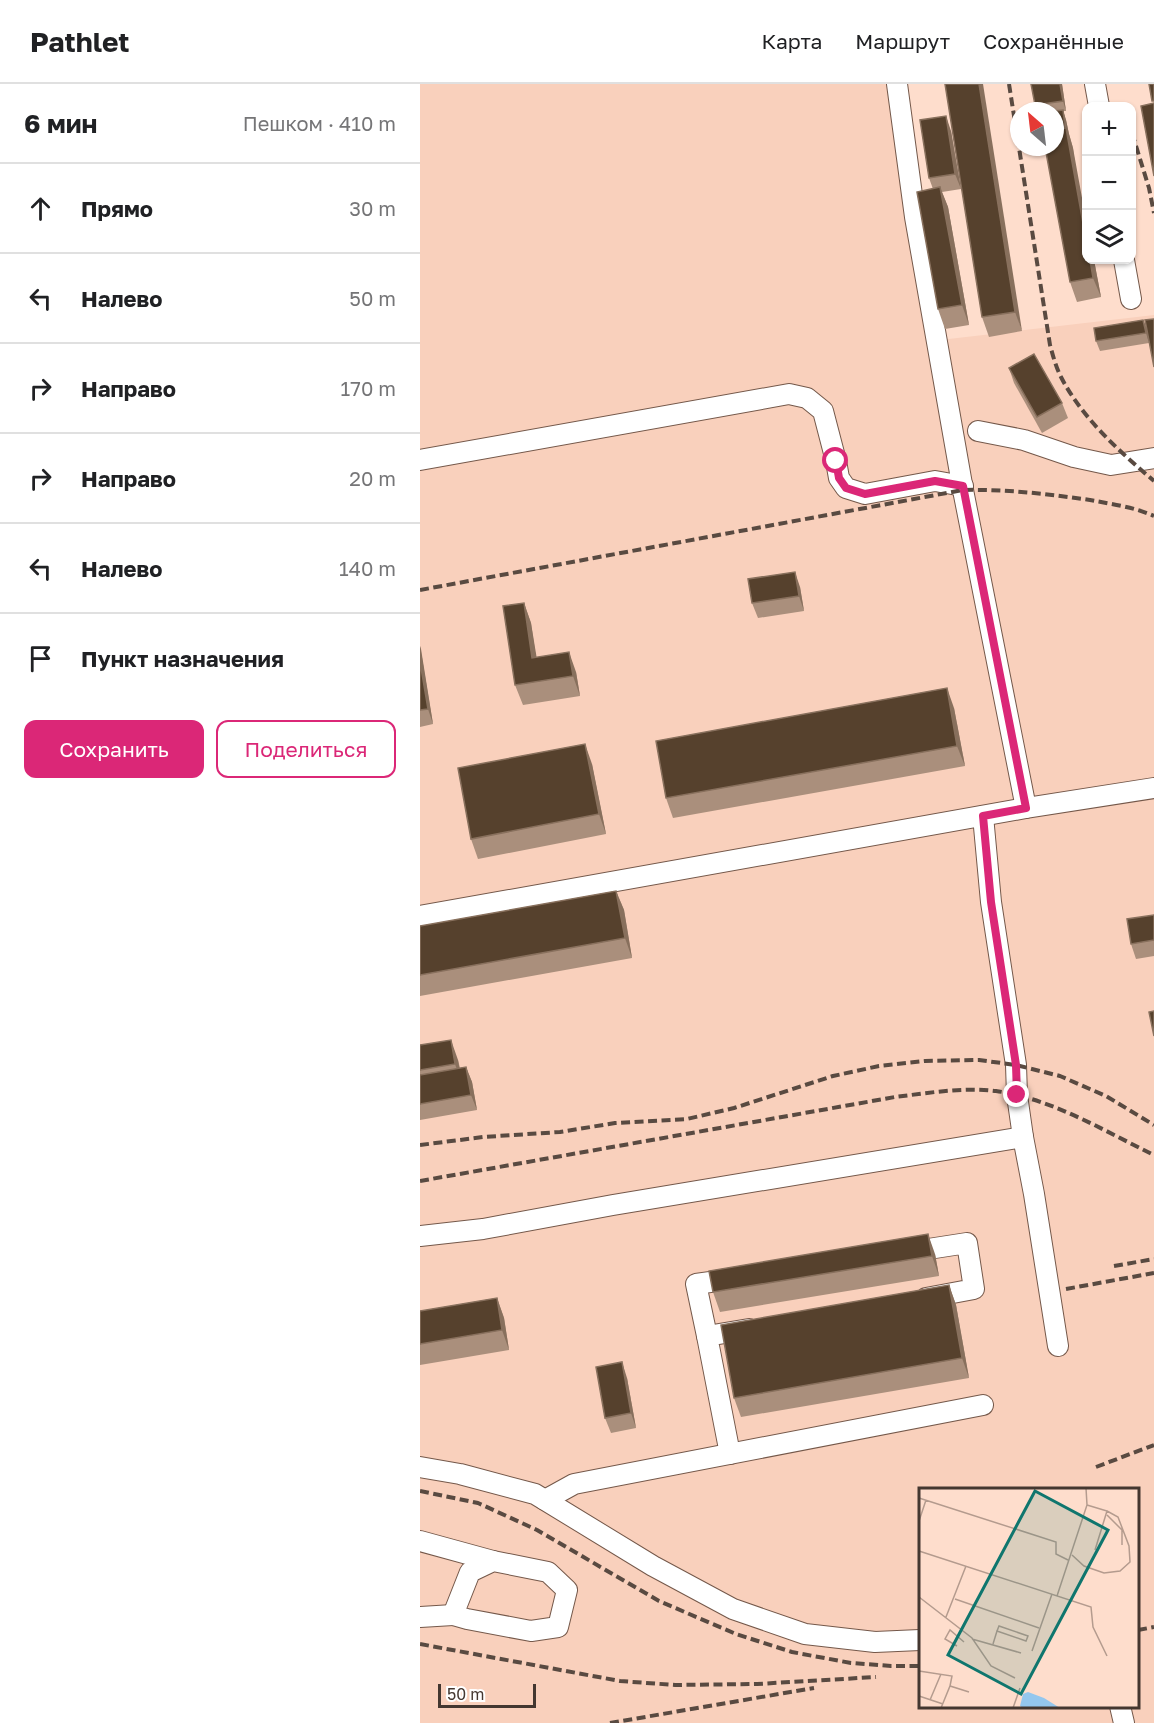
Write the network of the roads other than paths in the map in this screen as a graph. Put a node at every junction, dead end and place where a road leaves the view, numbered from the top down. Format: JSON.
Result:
{"nodes":[{"id":1,"x":897,"y":84,"type":"edge"},
{"id":2,"x":1095,"y":84,"type":"edge"},
{"id":3,"x":1098,"y":102,"type":"edge"},
{"id":4,"x":1125,"y":264,"type":"edge"},
{"id":5,"x":1131,"y":298,"type":"dead end"},
{"id":6,"x":978,"y":431,"type":"dead end"},
{"id":7,"x":1154,"y":458,"type":"edge"},
{"id":8,"x":420,"y":460,"type":"edge"},
{"id":9,"x":963,"y":486,"type":"junction"},
{"id":10,"x":1154,"y":788,"type":"edge"},
{"id":11,"x":1026,"y":808,"type":"junction"},
{"id":12,"x":983,"y":816,"type":"junction"},
{"id":13,"x":420,"y":916,"type":"edge"},
{"id":14,"x":1023,"y":1137,"type":"junction"},
{"id":15,"x":420,"y":1236,"type":"edge"},
{"id":16,"x":896,"y":1254,"type":"edge"},
{"id":17,"x":755,"y":1275,"type":"edge"},
{"id":18,"x":904,"y":1301,"type":"edge"},
{"id":19,"x":765,"y":1326,"type":"edge"},
{"id":20,"x":707,"y":1336,"type":"junction"},
{"id":21,"x":1058,"y":1346,"type":"dead end"},
{"id":22,"x":983,"y":1405,"type":"dead end"},
{"id":23,"x":730,"y":1454,"type":"junction"},
{"id":24,"x":420,"y":1467,"type":"edge"},
{"id":25,"x":545,"y":1500,"type":"junction"},
{"id":26,"x":420,"y":1541,"type":"edge"},
{"id":27,"x":446,"y":1548,"type":"junction"},
{"id":28,"x":493,"y":1561,"type":"junction"},
{"id":29,"x":467,"y":1580,"type":"junction"},
{"id":30,"x":453,"y":1615,"type":"junction"},
{"id":31,"x":420,"y":1617,"type":"edge"},
{"id":32,"x":919,"y":1641,"type":"edge"},
{"id":33,"x":1120,"y":1708,"type":"edge"},
{"id":34,"x":1124,"y":1723,"type":"edge"}],
"edges":[{"from":1,"to":9,"type":"street"},
{"from":2,"to":3,"type":"street"},
{"from":4,"to":5,"type":"street"},
{"from":6,"to":7,"type":"street"},
{"from":8,"to":9,"type":"street"},
{"from":9,"to":11,"type":"street"},
{"from":10,"to":11,"type":"street"},
{"from":11,"to":12,"type":"street"},
{"from":12,"to":13,"type":"street"},
{"from":12,"to":14,"type":"street"},
{"from":14,"to":15,"type":"street"},
{"from":14,"to":21,"type":"street"},
{"from":16,"to":18,"type":"street"},
{"from":17,"to":20,"type":"street"},
{"from":19,"to":20,"type":"street"},
{"from":20,"to":23,"type":"street"},
{"from":22,"to":23,"type":"street"},
{"from":23,"to":25,"type":"street"},
{"from":24,"to":25,"type":"street"},
{"from":25,"to":32,"type":"street"},
{"from":26,"to":27,"type":"street"},
{"from":27,"to":28,"type":"street"},
{"from":27,"to":29,"type":"street"},
{"from":28,"to":29,"type":"street"},
{"from":28,"to":30,"type":"street"},
{"from":29,"to":30,"type":"street"},
{"from":30,"to":31,"type":"street"},
{"from":33,"to":34,"type":"street"}]}
